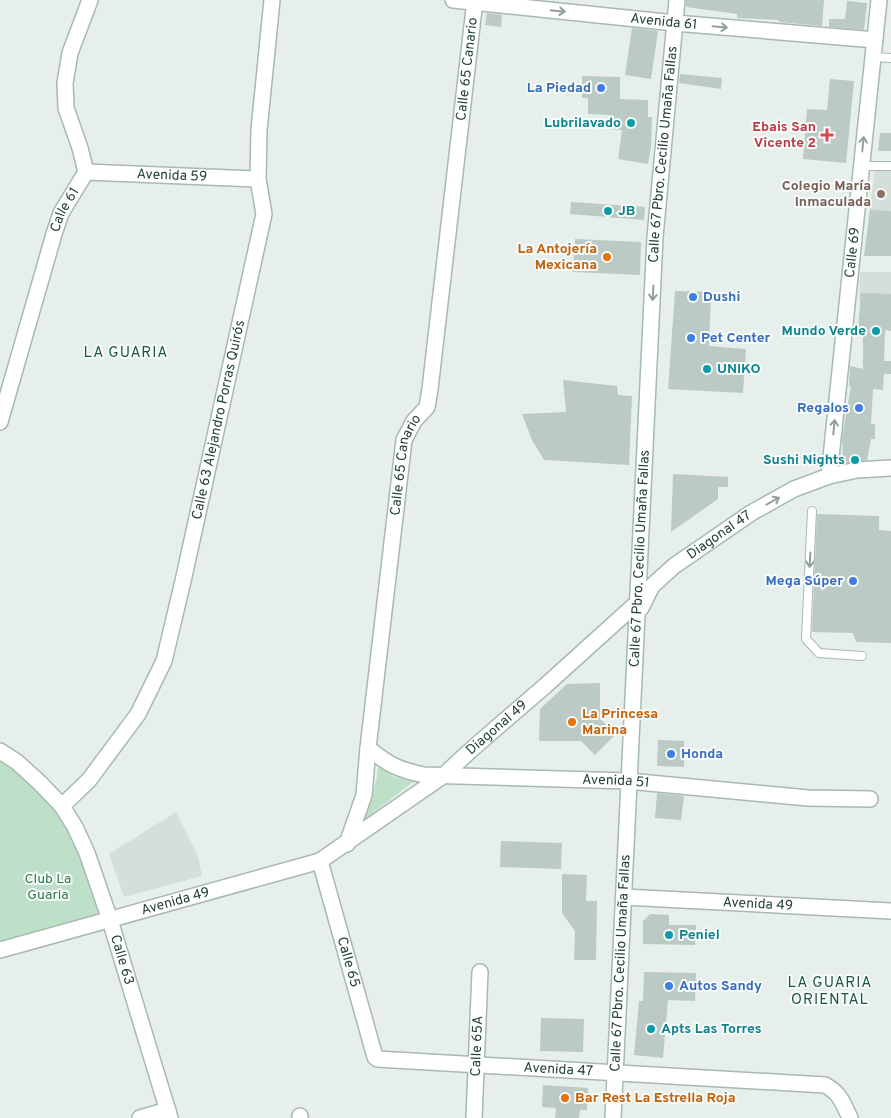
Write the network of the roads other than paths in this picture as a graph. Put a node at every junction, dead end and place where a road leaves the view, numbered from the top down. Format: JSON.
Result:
{"nodes":[{"id":1,"x":90,"y":0,"type":"edge"},
{"id":2,"x":272,"y":0,"type":"edge"},
{"id":3,"x":454,"y":0,"type":"edge"},
{"id":4,"x":678,"y":0,"type":"edge"},
{"id":5,"x":879,"y":0,"type":"edge"},
{"id":6,"x":475,"y":1,"type":"edge"},
{"id":7,"x":675,"y":24,"type":"junction"},
{"id":8,"x":875,"y":40,"type":"junction"},
{"id":9,"x":873,"y":57,"type":"junction"},
{"id":10,"x":891,"y":58,"type":"edge"},
{"id":11,"x":861,"y":166,"type":"junction"},
{"id":12,"x":891,"y":166,"type":"edge"},
{"id":13,"x":86,"y":172,"type":"junction"},
{"id":14,"x":258,"y":179,"type":"junction"},
{"id":15,"x":0,"y":422,"type":"edge"},
{"id":16,"x":891,"y":468,"type":"edge"},
{"id":17,"x":828,"y":476,"type":"junction"},
{"id":18,"x":812,"y":511,"type":"dead end"},
{"id":19,"x":641,"y":549,"type":"junction"},
{"id":20,"x":674,"y":566,"type":"junction"},
{"id":21,"x":638,"y":602,"type":"junction"},
{"id":22,"x":637,"y":624,"type":"junction"},
{"id":23,"x":862,"y":656,"type":"dead end"},
{"id":24,"x":368,"y":748,"type":"junction"},
{"id":25,"x":0,"y":751,"type":"edge"},
{"id":26,"x":444,"y":775,"type":"junction"},
{"id":27,"x":628,"y":781,"type":"junction"},
{"id":28,"x":870,"y":799,"type":"dead end"},
{"id":29,"x":62,"y":806,"type":"junction"},
{"id":30,"x":347,"y":844,"type":"junction"},
{"id":31,"x":320,"y":861,"type":"junction"},
{"id":32,"x":624,"y":897,"type":"junction"},
{"id":33,"x":891,"y":911,"type":"edge"},
{"id":34,"x":110,"y":920,"type":"junction"},
{"id":35,"x":0,"y":950,"type":"edge"},
{"id":36,"x":480,"y":972,"type":"dead end"},
{"id":37,"x":381,"y":1061,"type":"joint"},
{"id":38,"x":476,"y":1066,"type":"junction"},
{"id":39,"x":616,"y":1074,"type":"junction"},
{"id":40,"x":169,"y":1114,"type":"edge"},
{"id":41,"x":140,"y":1118,"type":"edge"},
{"id":42,"x":474,"y":1118,"type":"edge"},
{"id":43,"x":613,"y":1118,"type":"edge"},
{"id":44,"x":850,"y":1118,"type":"edge"}],
"edges":[{"from":1,"to":13,"type":"street","name":"Calle 61"},
{"from":2,"to":14,"type":"street","name":"Calle 63 Alejandro Porras Quirós"},
{"from":3,"to":6,"type":"street","name":"Avenida 61"},
{"from":4,"to":7,"type":"street","name":"Calle 67 Pbro. Cecilio Umaña Fallas"},
{"from":5,"to":8,"type":"street","name":"Calle 69"},
{"from":6,"to":7,"type":"street","name":"Avenida 61","one_way":true},
{"from":6,"to":24,"type":"street","name":"Calle 65 Canario"},
{"from":7,"to":8,"type":"street","name":"Avenida 61","one_way":true},
{"from":7,"to":19,"type":"street","name":"Calle 67 Pbro. Cecilio Umaña Fallas","one_way":true},
{"from":8,"to":9,"type":"street","name":"Calle 69"},
{"from":9,"to":10,"type":"lane"},
{"from":11,"to":9,"type":"street","name":"Calle 69","one_way":true},
{"from":11,"to":12,"type":"lane"},
{"from":17,"to":11,"type":"street","name":"Calle 69","one_way":true},
{"from":13,"to":14,"type":"street","name":"Avenida 59"},
{"from":13,"to":15,"type":"street","name":"Calle 61"},
{"from":14,"to":29,"type":"street","name":"Calle 63 Alejandro Porras Quirós"},
{"from":16,"to":17,"type":"street","name":"Diagonal 47"},
{"from":20,"to":17,"type":"street","name":"Diagonal 47","one_way":true},
{"from":18,"to":23,"type":"lane","one_way":true},
{"from":19,"to":20,"type":"street"},
{"from":19,"to":21,"type":"street","name":"Calle 67 Pbro. Cecilio Umaña Fallas"},
{"from":20,"to":22,"type":"street","name":"Diagonal 47"},
{"from":21,"to":22,"type":"street","name":"Calle 67 Pbro. Cecilio Umaña Fallas"},
{"from":21,"to":26,"type":"street","name":"Diagonal 49"},
{"from":22,"to":27,"type":"street","name":"Calle 67 Pbro. Cecilio Umaña Fallas"},
{"from":24,"to":26,"type":"street","name":"Avenida 51"},
{"from":24,"to":30,"type":"street","name":"Calle 65 Canario"},
{"from":25,"to":29,"type":"street"},
{"from":26,"to":27,"type":"street","name":"Avenida 51"},
{"from":26,"to":30,"type":"street","name":"Diagonal 49"},
{"from":27,"to":28,"type":"street","name":"Avenida 51"},
{"from":27,"to":32,"type":"street","name":"Calle 67 Pbro. Cecilio Umaña Fallas"},
{"from":29,"to":34,"type":"street","name":"Calle 63"},
{"from":30,"to":31,"type":"street","name":"Avenida 49"},
{"from":31,"to":34,"type":"street","name":"Avenida 49"},
{"from":31,"to":37,"type":"street","name":"Calle 65"},
{"from":32,"to":33,"type":"street","name":"Avenida 49"},
{"from":32,"to":39,"type":"street","name":"Calle 67 Pbro. Cecilio Umaña Fallas"},
{"from":34,"to":35,"type":"street","name":"Avenida 49"},
{"from":34,"to":40,"type":"street","name":"Calle 63"},
{"from":36,"to":38,"type":"street","name":"Calle 65A"},
{"from":37,"to":38,"type":"street","name":"Avenida 47"},
{"from":38,"to":39,"type":"street","name":"Avenida 47"},
{"from":38,"to":42,"type":"street","name":"Calle 65A"},
{"from":39,"to":43,"type":"street","name":"Calle 67 Pbro. Cecilio Umaña Fallas"},
{"from":39,"to":44,"type":"street","name":"Avenida 47"},
{"from":40,"to":41,"type":"street"}]}
